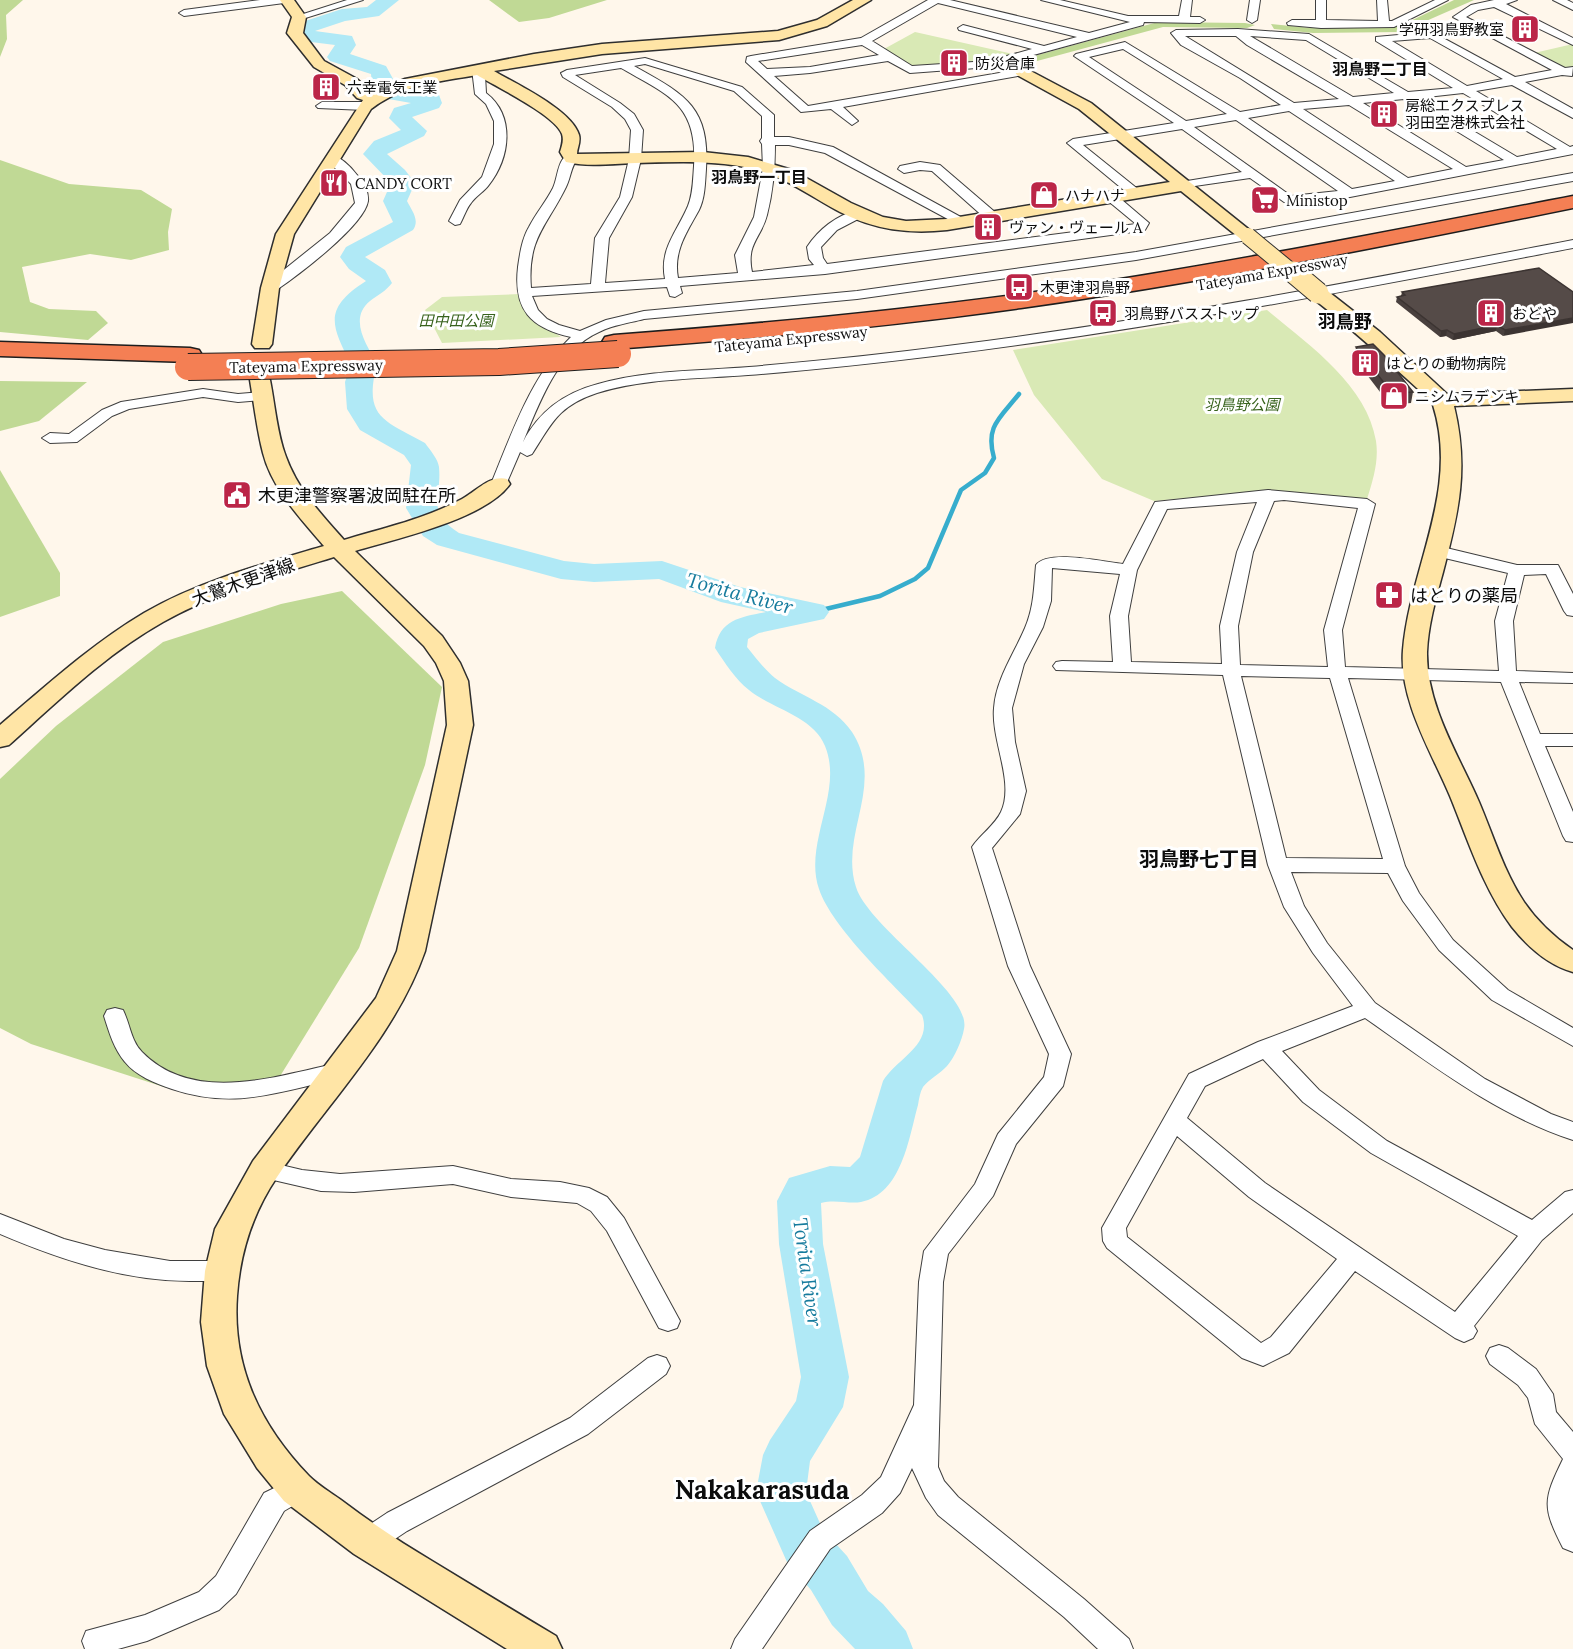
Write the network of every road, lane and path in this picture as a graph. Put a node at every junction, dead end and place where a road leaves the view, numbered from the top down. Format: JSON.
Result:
{"nodes":[{"id":1,"x":286,"y":0,"type":"edge"},
{"id":2,"x":358,"y":0,"type":"edge"},
{"id":3,"x":864,"y":0,"type":"edge"},
{"id":4,"x":937,"y":0,"type":"edge"},
{"id":5,"x":1046,"y":0,"type":"edge"},
{"id":6,"x":1187,"y":0,"type":"edge"},
{"id":7,"x":1255,"y":0,"type":"edge"},
{"id":8,"x":1321,"y":0,"type":"edge"},
{"id":9,"x":1382,"y":0,"type":"edge"},
{"id":10,"x":1443,"y":0,"type":"edge"},
{"id":11,"x":1512,"y":0,"type":"edge"},
{"id":12,"x":1558,"y":0,"type":"edge"},
{"id":13,"x":1074,"y":3,"type":"edge"},
{"id":14,"x":1496,"y":3,"type":"junction"},
{"id":15,"x":1573,"y":8,"type":"edge"},
{"id":16,"x":994,"y":9,"type":"junction"},
{"id":17,"x":184,"y":13,"type":"dead end"},
{"id":18,"x":299,"y":17,"type":"junction"},
{"id":19,"x":1150,"y":19,"type":"junction"},
{"id":20,"x":1184,"y":20,"type":"junction"},
{"id":21,"x":1216,"y":20,"type":"dead end"},
{"id":22,"x":1252,"y":20,"type":"dead end"},
{"id":23,"x":1280,"y":22,"type":"dead end"},
{"id":24,"x":1321,"y":25,"type":"junction"},
{"id":25,"x":1384,"y":25,"type":"junction"},
{"id":26,"x":1238,"y":32,"type":"junction"},
{"id":27,"x":1089,"y":36,"type":"junction"},
{"id":28,"x":864,"y":41,"type":"junction"},
{"id":29,"x":1573,"y":42,"type":"edge"},
{"id":30,"x":1043,"y":49,"type":"junction"},
{"id":31,"x":1525,"y":52,"type":"junction"},
{"id":32,"x":890,"y":57,"type":"junction"},
{"id":33,"x":1001,"y":61,"type":"junction"},
{"id":34,"x":622,"y":64,"type":"junction"},
{"id":35,"x":478,"y":69,"type":"junction"},
{"id":36,"x":1023,"y":72,"type":"junction"},
{"id":37,"x":764,"y":73,"type":"junction"},
{"id":38,"x":1570,"y":73,"type":"edge"},
{"id":39,"x":1515,"y":82,"type":"junction"},
{"id":40,"x":1463,"y":90,"type":"junction"},
{"id":41,"x":1407,"y":96,"type":"junction"},
{"id":42,"x":1348,"y":101,"type":"junction"},
{"id":43,"x":369,"y":102,"type":"junction"},
{"id":44,"x":322,"y":106,"type":"dead end"},
{"id":45,"x":835,"y":106,"type":"junction"},
{"id":46,"x":1292,"y":107,"type":"junction"},
{"id":47,"x":1573,"y":114,"type":"edge"},
{"id":48,"x":1238,"y":116,"type":"junction"},
{"id":49,"x":852,"y":121,"type":"dead end"},
{"id":50,"x":1183,"y":125,"type":"junction"},
{"id":51,"x":1121,"y":135,"type":"junction"},
{"id":52,"x":766,"y":141,"type":"junction"},
{"id":53,"x":1570,"y":150,"type":"edge"},
{"id":54,"x":572,"y":158,"type":"junction"},
{"id":55,"x":702,"y":158,"type":"junction"},
{"id":56,"x":332,"y":159,"type":"junction"},
{"id":57,"x":635,"y":159,"type":"junction"},
{"id":58,"x":1515,"y":160,"type":"junction"},
{"id":59,"x":769,"y":168,"type":"junction"},
{"id":60,"x":904,"y":169,"type":"dead end"},
{"id":61,"x":1462,"y":170,"type":"junction"},
{"id":62,"x":1252,"y":174,"type":"junction"},
{"id":63,"x":1573,"y":177,"type":"edge"},
{"id":64,"x":1406,"y":182,"type":"junction"},
{"id":65,"x":1185,"y":185,"type":"junction"},
{"id":66,"x":1135,"y":193,"type":"junction"},
{"id":67,"x":1350,"y":193,"type":"junction"},
{"id":68,"x":1111,"y":197,"type":"junction"},
{"id":69,"x":1573,"y":202,"type":"edge"},
{"id":70,"x":857,"y":214,"type":"junction"},
{"id":71,"x":1573,"y":214,"type":"edge"},
{"id":72,"x":991,"y":216,"type":"junction"},
{"id":73,"x":455,"y":221,"type":"dead end"},
{"id":74,"x":962,"y":221,"type":"junction"},
{"id":75,"x":1248,"y":236,"type":"junction"},
{"id":76,"x":1573,"y":244,"type":"edge"},
{"id":77,"x":825,"y":270,"type":"junction"},
{"id":78,"x":747,"y":277,"type":"junction"},
{"id":79,"x":672,"y":283,"type":"junction"},
{"id":80,"x":270,"y":288,"type":"junction"},
{"id":81,"x":598,"y":288,"type":"junction"},
{"id":82,"x":525,"y":292,"type":"junction"},
{"id":83,"x":1318,"y":293,"type":"junction"},
{"id":84,"x":680,"y":310,"type":"junction"},
{"id":85,"x":581,"y":335,"type":"junction"},
{"id":86,"x":262,"y":344,"type":"dead end"},
{"id":87,"x":616,"y":348,"type":"junction"},
{"id":88,"x":0,"y":349,"type":"edge"},
{"id":89,"x":189,"y":361,"type":"junction"},
{"id":90,"x":0,"y":362,"type":"edge"},
{"id":91,"x":0,"y":369,"type":"edge"},
{"id":92,"x":261,"y":388,"type":"joint"},
{"id":93,"x":1573,"y":394,"type":"edge"},
{"id":94,"x":1442,"y":399,"type":"junction"},
{"id":95,"x":50,"y":438,"type":"dead end"},
{"id":96,"x":499,"y":484,"type":"junction"},
{"id":97,"x":1268,"y":495,"type":"junction"},
{"id":98,"x":339,"y":549,"type":"junction"},
{"id":99,"x":1438,"y":551,"type":"junction"},
{"id":100,"x":1573,"y":568,"type":"edge"},
{"id":101,"x":1552,"y":569,"type":"junction"},
{"id":102,"x":1129,"y":570,"type":"junction"},
{"id":103,"x":1517,"y":570,"type":"junction"},
{"id":104,"x":1573,"y":611,"type":"edge"},
{"id":105,"x":1062,"y":666,"type":"dead end"},
{"id":106,"x":1122,"y":668,"type":"junction"},
{"id":107,"x":1231,"y":671,"type":"junction"},
{"id":108,"x":1336,"y":672,"type":"junction"},
{"id":109,"x":1417,"y":674,"type":"junction"},
{"id":110,"x":1508,"y":678,"type":"junction"},
{"id":111,"x":1573,"y":678,"type":"edge"},
{"id":112,"x":0,"y":739,"type":"edge"},
{"id":113,"x":1533,"y":740,"type":"junction"},
{"id":114,"x":1573,"y":740,"type":"edge"},
{"id":115,"x":1573,"y":836,"type":"edge"},
{"id":116,"x":1278,"y":865,"type":"junction"},
{"id":117,"x":1395,"y":866,"type":"junction"},
{"id":118,"x":1573,"y":962,"type":"edge"},
{"id":119,"x":1367,"y":1009,"type":"junction"},
{"id":120,"x":115,"y":1017,"type":"dead end"},
{"id":121,"x":1573,"y":1038,"type":"edge"},
{"id":122,"x":1266,"y":1048,"type":"junction"},
{"id":123,"x":339,"y":1071,"type":"junction"},
{"id":124,"x":1176,"y":1122,"type":"junction"},
{"id":125,"x":1573,"y":1131,"type":"edge"},
{"id":126,"x":264,"y":1170,"type":"junction"},
{"id":127,"x":1573,"y":1199,"type":"edge"},
{"id":128,"x":0,"y":1224,"type":"edge"},
{"id":129,"x":1534,"y":1233,"type":"junction"},
{"id":130,"x":1353,"y":1257,"type":"junction"},
{"id":131,"x":222,"y":1271,"type":"junction"},
{"id":132,"x":668,"y":1321,"type":"dead end"},
{"id":133,"x":1499,"y":1356,"type":"dead end"},
{"id":134,"x":657,"y":1366,"type":"dead end"},
{"id":135,"x":929,"y":1400,"type":"junction"},
{"id":136,"x":1573,"y":1451,"type":"edge"},
{"id":137,"x":1573,"y":1467,"type":"edge"},
{"id":138,"x":297,"y":1489,"type":"junction"},
{"id":139,"x":1573,"y":1539,"type":"edge"},
{"id":140,"x":367,"y":1542,"type":"junction"},
{"id":141,"x":753,"y":1638,"type":"edge"},
{"id":142,"x":96,"y":1641,"type":"dead end"},
{"id":143,"x":542,"y":1649,"type":"edge"},
{"id":144,"x":1119,"y":1649,"type":"edge"}],
"edges":[{"from":1,"to":17,"type":"street"},
{"from":1,"to":18,"type":"street"},
{"from":2,"to":18,"type":"street"},
{"from":3,"to":35,"type":"street"},
{"from":4,"to":16,"type":"street"},
{"from":4,"to":28,"type":"street"},
{"from":5,"to":13,"type":"street"},
{"from":6,"to":20,"type":"street"},
{"from":7,"to":22,"type":"street"},
{"from":8,"to":24,"type":"street"},
{"from":9,"to":25,"type":"street"},
{"from":10,"to":25,"type":"street"},
{"from":11,"to":14,"type":"street"},
{"from":12,"to":15,"type":"street"},
{"from":13,"to":19,"type":"street"},
{"from":14,"to":29,"type":"street"},
{"from":14,"to":31,"type":"street"},
{"from":16,"to":27,"type":"street"},
{"from":16,"to":30,"type":"street"},
{"from":18,"to":43,"type":"street"},
{"from":19,"to":20,"type":"street"},
{"from":19,"to":27,"type":"street"},
{"from":20,"to":21,"type":"street"},
{"from":23,"to":24,"type":"street"},
{"from":24,"to":25,"type":"street"},
{"from":26,"to":41,"type":"street"},
{"from":26,"to":42,"type":"street"},
{"from":26,"to":46,"type":"street"},
{"from":27,"to":30,"type":"street"},
{"from":28,"to":32,"type":"street"},
{"from":28,"to":37,"type":"street"},
{"from":29,"to":31,"type":"street"},
{"from":30,"to":33,"type":"street"},
{"from":31,"to":38,"type":"street"},
{"from":32,"to":33,"type":"street"},
{"from":32,"to":37,"type":"street"},
{"from":33,"to":36,"type":"street"},
{"from":34,"to":52,"type":"street"},
{"from":34,"to":55,"type":"street"},
{"from":34,"to":57,"type":"street"},
{"from":35,"to":43,"type":"street"},
{"from":35,"to":54,"type":"street"},
{"from":35,"to":73,"type":"street"},
{"from":36,"to":45,"type":"street"},
{"from":36,"to":51,"type":"street"},
{"from":37,"to":45,"type":"street"},
{"from":38,"to":39,"type":"street"},
{"from":39,"to":40,"type":"street"},
{"from":39,"to":40,"type":"street"},
{"from":39,"to":47,"type":"street"},
{"from":40,"to":41,"type":"street"},
{"from":40,"to":53,"type":"street"},
{"from":41,"to":42,"type":"street"},
{"from":41,"to":58,"type":"street"},
{"from":42,"to":46,"type":"street"},
{"from":42,"to":61,"type":"street"},
{"from":43,"to":44,"type":"street"},
{"from":43,"to":56,"type":"street"},
{"from":45,"to":49,"type":"street"},
{"from":46,"to":48,"type":"street"},
{"from":46,"to":64,"type":"street"},
{"from":48,"to":50,"type":"street"},
{"from":48,"to":50,"type":"street"},
{"from":48,"to":67,"type":"street"},
{"from":50,"to":51,"type":"street"},
{"from":50,"to":62,"type":"street"},
{"from":51,"to":65,"type":"street"},
{"from":51,"to":66,"type":"street"},
{"from":52,"to":59,"type":"street"},
{"from":52,"to":74,"type":"street"},
{"from":53,"to":58,"type":"street"},
{"from":54,"to":57,"type":"street"},
{"from":54,"to":82,"type":"street"},
{"from":55,"to":57,"type":"street"},
{"from":55,"to":59,"type":"street"},
{"from":55,"to":79,"type":"street"},
{"from":56,"to":80,"type":"street"},
{"from":56,"to":80,"type":"street"},
{"from":57,"to":81,"type":"street"},
{"from":58,"to":61,"type":"street"},
{"from":59,"to":70,"type":"street"},
{"from":59,"to":78,"type":"street"},
{"from":60,"to":72,"type":"street"},
{"from":61,"to":64,"type":"street"},
{"from":62,"to":65,"type":"street"},
{"from":62,"to":67,"type":"street"},
{"from":63,"to":75,"type":"street"},
{"from":64,"to":67,"type":"street"},
{"from":65,"to":66,"type":"street"},
{"from":65,"to":75,"type":"street"},
{"from":66,"to":68,"type":"street"},
{"from":68,"to":72,"type":"street"},
{"from":68,"to":77,"type":"street"},
{"from":69,"to":87,"type":"highway","name":"Tateyama Expressway"},
{"from":70,"to":74,"type":"street"},
{"from":70,"to":77,"type":"street"},
{"from":71,"to":87,"type":"highway","name":"Tateyama Expressway"},
{"from":72,"to":74,"type":"street"},
{"from":75,"to":83,"type":"street","bridge":true},
{"from":75,"to":84,"type":"street"},
{"from":76,"to":83,"type":"street"},
{"from":77,"to":78,"type":"street"},
{"from":78,"to":79,"type":"street"},
{"from":79,"to":81,"type":"street"},
{"from":79,"to":84,"type":"street"},
{"from":80,"to":86,"type":"street"},
{"from":81,"to":82,"type":"street"},
{"from":82,"to":85,"type":"street"},
{"from":83,"to":94,"type":"street"},
{"from":83,"to":96,"type":"street"},
{"from":84,"to":85,"type":"street"},
{"from":85,"to":96,"type":"street"},
{"from":87,"to":89,"type":"highway","name":"Tateyama Expressway","bridge":true},
{"from":88,"to":89,"type":"highway","name":"Tateyama Expressway"},
{"from":89,"to":90,"type":"highway","name":"Tateyama Expressway"},
{"from":89,"to":91,"type":"highway"},
{"from":92,"to":95,"type":"street"},
{"from":92,"to":98,"type":"street"},
{"from":93,"to":94,"type":"street"},
{"from":94,"to":99,"type":"street"},
{"from":96,"to":98,"type":"street","name":"大鷲木更津線"},
{"from":97,"to":102,"type":"street"},
{"from":97,"to":107,"type":"street"},
{"from":97,"to":108,"type":"street"},
{"from":98,"to":112,"type":"street","name":"大鷲木更津線"},
{"from":98,"to":123,"type":"street"},
{"from":99,"to":103,"type":"street"},
{"from":99,"to":109,"type":"street"},
{"from":100,"to":101,"type":"street"},
{"from":101,"to":103,"type":"street"},
{"from":101,"to":104,"type":"street"},
{"from":102,"to":106,"type":"street"},
{"from":102,"to":135,"type":"street"},
{"from":103,"to":110,"type":"street"},
{"from":105,"to":106,"type":"street"},
{"from":106,"to":107,"type":"street"},
{"from":107,"to":108,"type":"street"},
{"from":107,"to":116,"type":"street"},
{"from":108,"to":109,"type":"street"},
{"from":108,"to":117,"type":"street"},
{"from":109,"to":110,"type":"street"},
{"from":109,"to":118,"type":"street"},
{"from":110,"to":111,"type":"street"},
{"from":110,"to":113,"type":"street"},
{"from":113,"to":114,"type":"street"},
{"from":113,"to":115,"type":"street"},
{"from":116,"to":117,"type":"street"},
{"from":116,"to":119,"type":"street"},
{"from":117,"to":121,"type":"street"},
{"from":119,"to":122,"type":"street"},
{"from":119,"to":125,"type":"street"},
{"from":120,"to":123,"type":"street"},
{"from":122,"to":124,"type":"street"},
{"from":122,"to":129,"type":"street"},
{"from":123,"to":126,"type":"street"},
{"from":124,"to":130,"type":"street"},
{"from":124,"to":130,"type":"street"},
{"from":126,"to":131,"type":"street"},
{"from":126,"to":132,"type":"street"},
{"from":127,"to":129,"type":"street"},
{"from":128,"to":131,"type":"street"},
{"from":129,"to":130,"type":"street"},
{"from":131,"to":138,"type":"street"},
{"from":133,"to":136,"type":"street"},
{"from":134,"to":140,"type":"street"},
{"from":135,"to":141,"type":"street"},
{"from":135,"to":144,"type":"street"},
{"from":137,"to":139,"type":"street"},
{"from":138,"to":140,"type":"street"},
{"from":138,"to":142,"type":"street"},
{"from":140,"to":143,"type":"street"}]}
